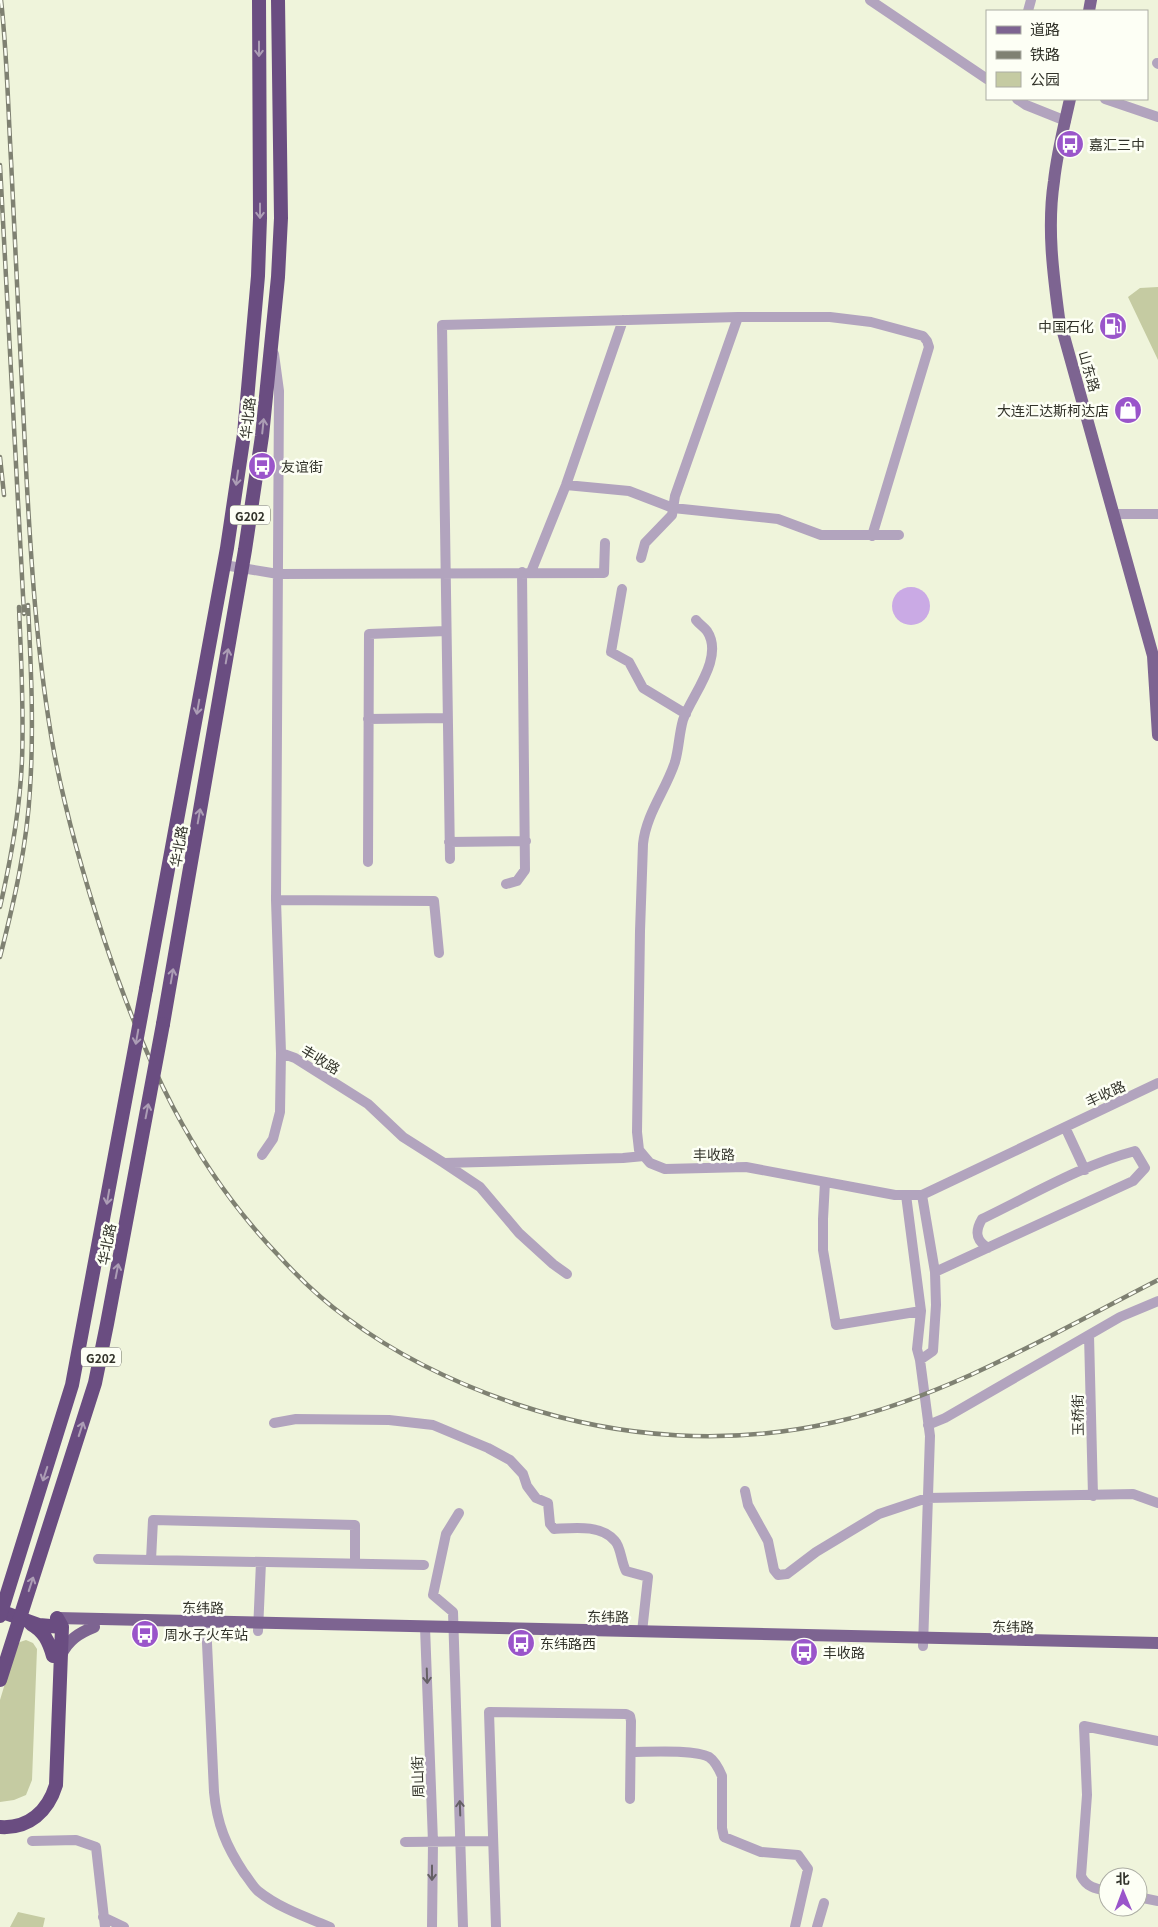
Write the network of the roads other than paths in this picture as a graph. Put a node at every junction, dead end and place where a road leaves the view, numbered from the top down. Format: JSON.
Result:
{"nodes":[{"id":1,"x":259,"y":0,"type":"edge"},
{"id":2,"x":278,"y":0,"type":"edge"},
{"id":3,"x":870,"y":0,"type":"edge"},
{"id":4,"x":986,"y":77,"type":"edge"},
{"id":5,"x":1018,"y":100,"type":"edge"},
{"id":6,"x":1070,"y":100,"type":"edge"},
{"id":7,"x":1108,"y":100,"type":"edge"},
{"id":8,"x":1158,"y":117,"type":"edge"},
{"id":9,"x":1066,"y":121,"type":"junction"},
{"id":10,"x":738,"y":317,"type":"junction"},
{"id":11,"x":623,"y":320,"type":"junction"},
{"id":12,"x":272,"y":339,"type":"junction"},
{"id":13,"x":566,"y":485,"type":"junction"},
{"id":14,"x":673,"y":508,"type":"junction"},
{"id":15,"x":1114,"y":514,"type":"junction"},
{"id":16,"x":1158,"y":514,"type":"edge"},
{"id":17,"x":899,"y":535,"type":"dead end"},
{"id":18,"x":872,"y":536,"type":"junction"},
{"id":19,"x":605,"y":543,"type":"dead end"},
{"id":20,"x":641,"y":558,"type":"dead end"},
{"id":21,"x":224,"y":565,"type":"junction"},
{"id":22,"x":242,"y":568,"type":"junction"},
{"id":23,"x":527,"y":572,"type":"junction"},
{"id":24,"x":444,"y":573,"type":"junction"},
{"id":25,"x":278,"y":574,"type":"junction"},
{"id":26,"x":622,"y":589,"type":"dead end"},
{"id":27,"x":696,"y":620,"type":"dead end"},
{"id":28,"x":446,"y":631,"type":"junction"},
{"id":29,"x":686,"y":714,"type":"junction"},
{"id":30,"x":447,"y":718,"type":"junction"},
{"id":31,"x":368,"y":719,"type":"junction"},
{"id":32,"x":1158,"y":735,"type":"edge"},
{"id":33,"x":526,"y":841,"type":"junction"},
{"id":34,"x":449,"y":842,"type":"junction"},
{"id":35,"x":450,"y":859,"type":"dead end"},
{"id":36,"x":368,"y":862,"type":"dead end"},
{"id":37,"x":506,"y":884,"type":"dead end"},
{"id":38,"x":276,"y":900,"type":"junction"},
{"id":39,"x":439,"y":953,"type":"dead end"},
{"id":40,"x":281,"y":1053,"type":"junction"},
{"id":41,"x":1158,"y":1082,"type":"edge"},
{"id":42,"x":1065,"y":1127,"type":"junction"},
{"id":43,"x":262,"y":1155,"type":"dead end"},
{"id":44,"x":644,"y":1156,"type":"junction"},
{"id":45,"x":444,"y":1162,"type":"junction"},
{"id":46,"x":1085,"y":1170,"type":"junction"},
{"id":47,"x":825,"y":1182,"type":"junction"},
{"id":48,"x":906,"y":1195,"type":"junction"},
{"id":49,"x":922,"y":1195,"type":"junction"},
{"id":50,"x":988,"y":1248,"type":"junction"},
{"id":51,"x":935,"y":1272,"type":"junction"},
{"id":52,"x":567,"y":1274,"type":"dead end"},
{"id":53,"x":1158,"y":1301,"type":"edge"},
{"id":54,"x":921,"y":1312,"type":"junction"},
{"id":55,"x":1089,"y":1335,"type":"junction"},
{"id":56,"x":920,"y":1360,"type":"junction"},
{"id":57,"x":274,"y":1423,"type":"dead end"},
{"id":58,"x":928,"y":1425,"type":"junction"},
{"id":59,"x":745,"y":1491,"type":"dead end"},
{"id":60,"x":1093,"y":1496,"type":"junction"},
{"id":61,"x":927,"y":1498,"type":"junction"},
{"id":62,"x":1158,"y":1503,"type":"edge"},
{"id":63,"x":459,"y":1513,"type":"dead end"},
{"id":64,"x":98,"y":1559,"type":"dead end"},
{"id":65,"x":151,"y":1560,"type":"junction"},
{"id":66,"x":261,"y":1562,"type":"junction"},
{"id":67,"x":355,"y":1564,"type":"junction"},
{"id":68,"x":424,"y":1565,"type":"dead end"},
{"id":69,"x":0,"y":1603,"type":"edge"},
{"id":70,"x":0,"y":1611,"type":"edge"},
{"id":71,"x":0,"y":1616,"type":"edge"},
{"id":72,"x":28,"y":1622,"type":"junction"},
{"id":73,"x":58,"y":1624,"type":"junction"},
{"id":74,"x":207,"y":1626,"type":"junction"},
{"id":75,"x":259,"y":1627,"type":"junction"},
{"id":76,"x":94,"y":1628,"type":"junction"},
{"id":77,"x":425,"y":1631,"type":"junction"},
{"id":78,"x":454,"y":1632,"type":"junction"},
{"id":79,"x":642,"y":1632,"type":"junction"},
{"id":80,"x":923,"y":1642,"type":"junction"},
{"id":81,"x":1158,"y":1643,"type":"edge"},
{"id":82,"x":1158,"y":1651,"type":"edge"},
{"id":83,"x":57,"y":1656,"type":"junction"},
{"id":84,"x":0,"y":1680,"type":"edge"},
{"id":85,"x":1158,"y":1741,"type":"edge"},
{"id":86,"x":631,"y":1752,"type":"junction"},
{"id":87,"x":630,"y":1799,"type":"dead end"},
{"id":88,"x":0,"y":1818,"type":"edge"},
{"id":89,"x":0,"y":1826,"type":"edge"},
{"id":90,"x":32,"y":1841,"type":"dead end"},
{"id":91,"x":492,"y":1841,"type":"junction"},
{"id":92,"x":405,"y":1842,"type":"dead end"},
{"id":93,"x":432,"y":1842,"type":"junction"},
{"id":94,"x":461,"y":1842,"type":"junction"},
{"id":95,"x":1098,"y":1889,"type":"edge"},
{"id":96,"x":824,"y":1903,"type":"dead end"},
{"id":97,"x":104,"y":1922,"type":"edge"},
{"id":98,"x":124,"y":1927,"type":"edge"},
{"id":99,"x":330,"y":1927,"type":"edge"},
{"id":100,"x":432,"y":1927,"type":"edge"},
{"id":101,"x":463,"y":1927,"type":"edge"},
{"id":102,"x":496,"y":1927,"type":"edge"},
{"id":103,"x":795,"y":1927,"type":"edge"},
{"id":104,"x":817,"y":1927,"type":"edge"}],
"edges":[{"from":1,"to":21,"type":"highway","name":"华北路","number":"G202","one_way":true},
{"from":2,"to":12,"type":"highway","name":"华北路","number":"G202"},
{"from":3,"to":4,"type":"street"},
{"from":5,"to":9,"type":"street"},
{"from":6,"to":9,"type":"main road","name":"山东路"},
{"from":7,"to":8,"type":"street"},
{"from":9,"to":15,"type":"main road","name":"山东路"},
{"from":10,"to":11,"type":"street"},
{"from":10,"to":14,"type":"street"},
{"from":10,"to":18,"type":"street"},
{"from":11,"to":13,"type":"street"},
{"from":11,"to":24,"type":"street"},
{"from":22,"to":12,"type":"highway","name":"华北路","number":"G202","one_way":true},
{"from":12,"to":25,"type":"street"},
{"from":13,"to":14,"type":"street"},
{"from":13,"to":23,"type":"street"},
{"from":14,"to":18,"type":"street"},
{"from":14,"to":20,"type":"street"},
{"from":15,"to":16,"type":"street"},
{"from":15,"to":32,"type":"main road","name":"山东路"},
{"from":17,"to":18,"type":"street"},
{"from":19,"to":23,"type":"street"},
{"from":21,"to":22,"type":"street"},
{"from":21,"to":71,"type":"highway","name":"华北路","number":"G202","one_way":true,"bridge":true},
{"from":22,"to":25,"type":"street"},
{"from":84,"to":22,"type":"highway","name":"华北路","number":"G202","one_way":true,"bridge":true},
{"from":23,"to":24,"type":"street"},
{"from":23,"to":33,"type":"street"},
{"from":24,"to":25,"type":"street"},
{"from":24,"to":28,"type":"street"},
{"from":25,"to":38,"type":"street"},
{"from":26,"to":29,"type":"street"},
{"from":27,"to":29,"type":"street"},
{"from":28,"to":30,"type":"street"},
{"from":28,"to":31,"type":"street"},
{"from":29,"to":44,"type":"street"},
{"from":30,"to":31,"type":"street"},
{"from":30,"to":34,"type":"street"},
{"from":31,"to":36,"type":"street"},
{"from":33,"to":34,"type":"street"},
{"from":33,"to":37,"type":"street"},
{"from":34,"to":35,"type":"street"},
{"from":38,"to":39,"type":"street"},
{"from":38,"to":40,"type":"street"},
{"from":40,"to":43,"type":"street"},
{"from":40,"to":45,"type":"street","name":"丰收路"},
{"from":41,"to":42,"type":"street","name":"丰收路"},
{"from":42,"to":46,"type":"street"},
{"from":42,"to":49,"type":"street","name":"丰收路"},
{"from":44,"to":45,"type":"street"},
{"from":44,"to":47,"type":"street","name":"丰收路"},
{"from":45,"to":52,"type":"street","name":"丰收路"},
{"from":46,"to":50,"type":"street"},
{"from":46,"to":50,"type":"street"},
{"from":47,"to":48,"type":"street","name":"丰收路"},
{"from":47,"to":54,"type":"street"},
{"from":48,"to":49,"type":"street","name":"丰收路"},
{"from":48,"to":54,"type":"street"},
{"from":49,"to":51,"type":"street"},
{"from":50,"to":51,"type":"street"},
{"from":51,"to":56,"type":"street"},
{"from":53,"to":55,"type":"street"},
{"from":54,"to":56,"type":"street"},
{"from":55,"to":58,"type":"street"},
{"from":55,"to":60,"type":"street","name":"玉桥街"},
{"from":56,"to":58,"type":"street"},
{"from":57,"to":79,"type":"street"},
{"from":58,"to":61,"type":"street"},
{"from":59,"to":61,"type":"street"},
{"from":60,"to":61,"type":"street"},
{"from":60,"to":62,"type":"street"},
{"from":61,"to":80,"type":"street"},
{"from":63,"to":78,"type":"street"},
{"from":64,"to":65,"type":"street"},
{"from":65,"to":66,"type":"street"},
{"from":65,"to":67,"type":"street"},
{"from":66,"to":67,"type":"street"},
{"from":66,"to":75,"type":"street"},
{"from":67,"to":68,"type":"street"},
{"from":69,"to":73,"type":"highway"},
{"from":70,"to":72,"type":"highway"},
{"from":72,"to":73,"type":"highway"},
{"from":72,"to":83,"type":"highway"},
{"from":73,"to":74,"type":"main road","name":"东纬路"},
{"from":73,"to":76,"type":"main road","name":"东纬路"},
{"from":73,"to":83,"type":"highway"},
{"from":74,"to":75,"type":"main road","name":"东纬路"},
{"from":74,"to":76,"type":"main road","name":"东纬路"},
{"from":74,"to":99,"type":"street"},
{"from":75,"to":77,"type":"main road","name":"东纬路"},
{"from":76,"to":83,"type":"main road"},
{"from":77,"to":78,"type":"main road","name":"东纬路"},
{"from":77,"to":93,"type":"street","name":"周山街","one_way":true},
{"from":78,"to":79,"type":"main road","name":"东纬路"},
{"from":78,"to":80,"type":"main road","name":"东纬路"},
{"from":94,"to":78,"type":"street","one_way":true},
{"from":79,"to":80,"type":"main road","name":"东纬路"},
{"from":80,"to":81,"type":"main road","name":"东纬路"},
{"from":80,"to":82,"type":"main road","name":"东纬路"},
{"from":83,"to":88,"type":"highway"},
{"from":83,"to":89,"type":"highway"},
{"from":85,"to":95,"type":"street"},
{"from":86,"to":87,"type":"street"},
{"from":86,"to":91,"type":"street"},
{"from":86,"to":103,"type":"street"},
{"from":90,"to":97,"type":"street"},
{"from":91,"to":94,"type":"street"},
{"from":91,"to":102,"type":"street"},
{"from":92,"to":93,"type":"street"},
{"from":93,"to":94,"type":"street"},
{"from":93,"to":100,"type":"street","name":"周山街","one_way":true},
{"from":94,"to":101,"type":"street"},
{"from":96,"to":104,"type":"street"},
{"from":97,"to":98,"type":"street"}]}
